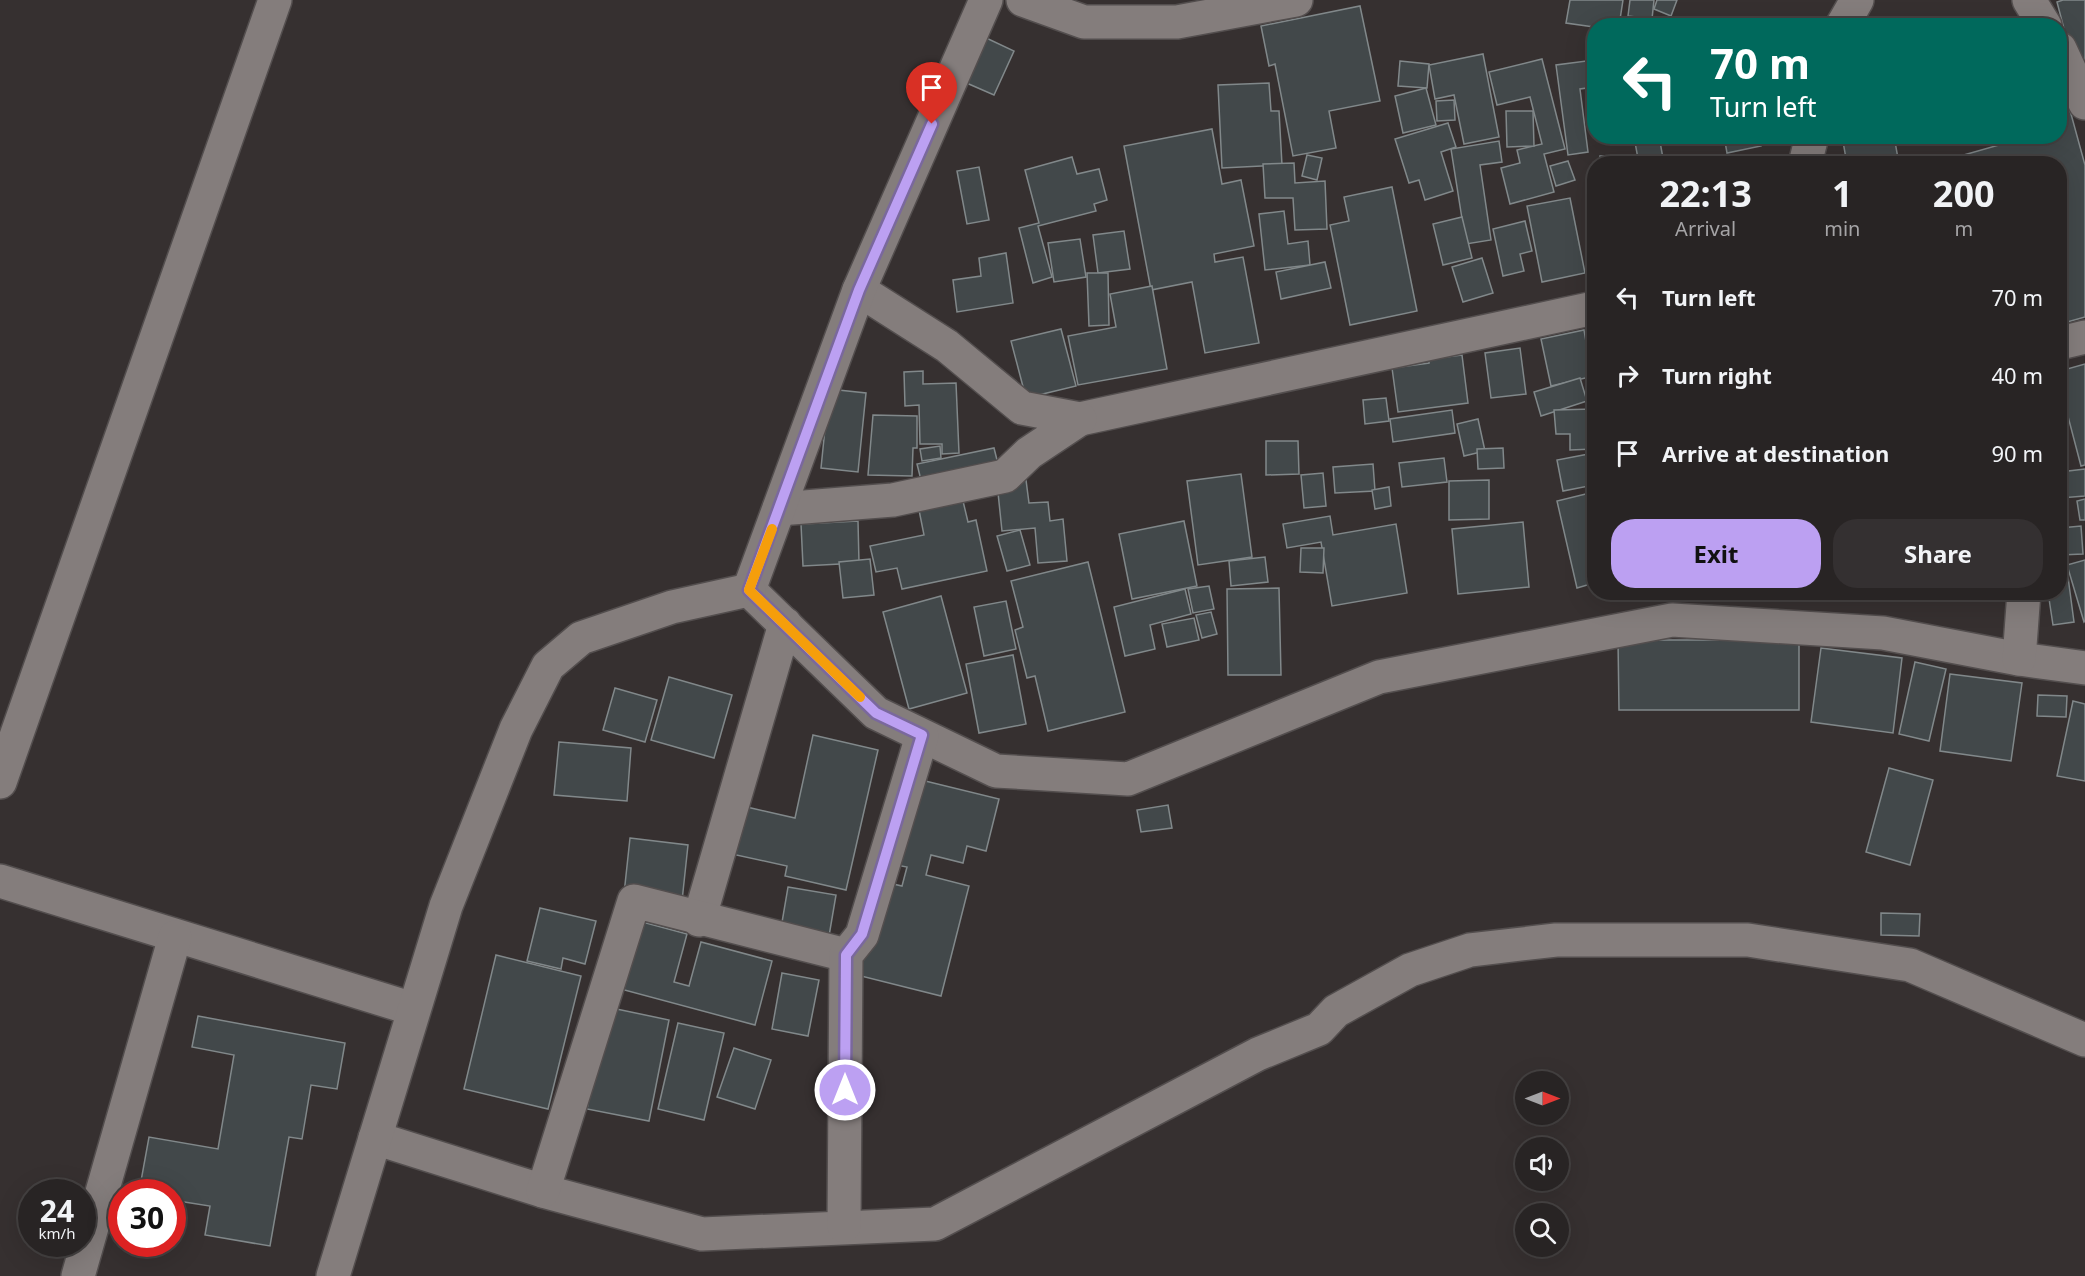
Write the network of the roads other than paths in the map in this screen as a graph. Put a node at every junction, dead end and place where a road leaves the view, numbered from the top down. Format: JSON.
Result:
{"nodes":[{"id":1,"x":275,"y":0,"type":"edge"},
{"id":2,"x":986,"y":0,"type":"edge"},
{"id":3,"x":1023,"y":0,"type":"edge"},
{"id":4,"x":1296,"y":0,"type":"edge"},
{"id":5,"x":1857,"y":0,"type":"edge"},
{"id":6,"x":2029,"y":0,"type":"edge"},
{"id":7,"x":1847,"y":18,"type":"edge"},
{"id":8,"x":2040,"y":18,"type":"edge"},
{"id":9,"x":2067,"y":63,"type":"edge"},
{"id":10,"x":2085,"y":103,"type":"edge"},
{"id":11,"x":859,"y":290,"type":"junction"},
{"id":12,"x":1587,"y":310,"type":"edge"},
{"id":13,"x":2085,"y":337,"type":"edge"},
{"id":14,"x":2067,"y":341,"type":"edge"},
{"id":15,"x":1080,"y":419,"type":"junction"},
{"id":16,"x":779,"y":509,"type":"junction"},
{"id":17,"x":749,"y":590,"type":"junction"},
{"id":18,"x":2023,"y":600,"type":"edge"},
{"id":19,"x":785,"y":624,"type":"junction"},
{"id":20,"x":2019,"y":659,"type":"junction"},
{"id":21,"x":2085,"y":668,"type":"edge"},
{"id":22,"x":922,"y":735,"type":"junction"},
{"id":23,"x":0,"y":782,"type":"edge"},
{"id":24,"x":0,"y":881,"type":"edge"},
{"id":25,"x":699,"y":920,"type":"junction"},
{"id":26,"x":175,"y":937,"type":"junction"},
{"id":27,"x":846,"y":955,"type":"junction"},
{"id":28,"x":413,"y":1009,"type":"junction"},
{"id":29,"x":2085,"y":1040,"type":"edge"},
{"id":30,"x":375,"y":1138,"type":"junction"},
{"id":31,"x":543,"y":1191,"type":"junction"},
{"id":32,"x":844,"y":1226,"type":"junction"},
{"id":33,"x":78,"y":1276,"type":"edge"},
{"id":34,"x":333,"y":1276,"type":"edge"}],
"edges":[{"from":1,"to":23,"type":"street"},
{"from":2,"to":11,"type":"street"},
{"from":3,"to":4,"type":"street"},
{"from":5,"to":7,"type":"street"},
{"from":6,"to":8,"type":"street"},
{"from":9,"to":10,"type":"street"},
{"from":11,"to":15,"type":"street"},
{"from":11,"to":16,"type":"street"},
{"from":12,"to":15,"type":"street"},
{"from":13,"to":14,"type":"street"},
{"from":15,"to":16,"type":"street"},
{"from":16,"to":17,"type":"street"},
{"from":17,"to":19,"type":"street"},
{"from":17,"to":28,"type":"street"},
{"from":18,"to":20,"type":"street"},
{"from":19,"to":22,"type":"street"},
{"from":19,"to":25,"type":"street"},
{"from":20,"to":21,"type":"street"},
{"from":20,"to":22,"type":"street"},
{"from":22,"to":27,"type":"street"},
{"from":24,"to":26,"type":"street"},
{"from":25,"to":27,"type":"street"},
{"from":25,"to":31,"type":"street"},
{"from":26,"to":28,"type":"street"},
{"from":26,"to":33,"type":"street"},
{"from":27,"to":32,"type":"street"},
{"from":28,"to":30,"type":"street"},
{"from":29,"to":32,"type":"street"},
{"from":30,"to":31,"type":"street"},
{"from":30,"to":34,"type":"street"},
{"from":31,"to":32,"type":"street"}]}
